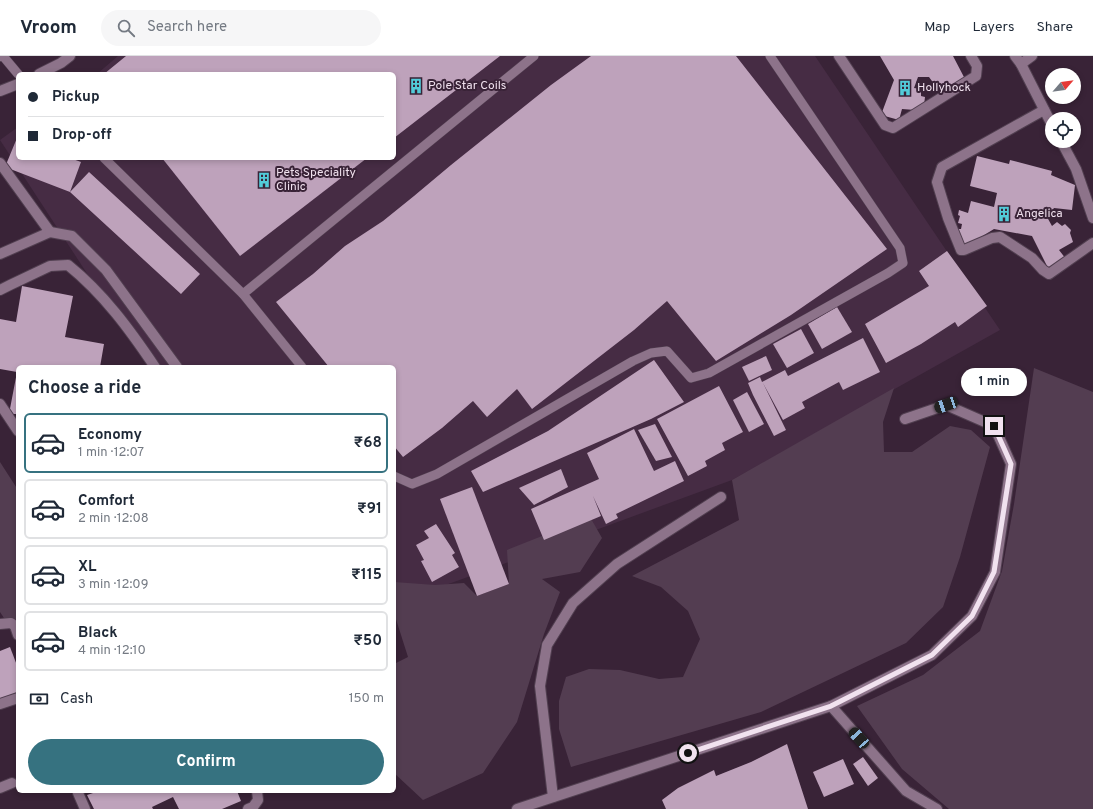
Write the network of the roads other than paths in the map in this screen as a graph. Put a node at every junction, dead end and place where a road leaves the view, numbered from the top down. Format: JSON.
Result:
{"nodes":[{"id":1,"x":1,"y":56,"type":"edge"},
{"id":2,"x":70,"y":56,"type":"edge"},
{"id":3,"x":534,"y":56,"type":"edge"},
{"id":4,"x":770,"y":56,"type":"edge"},
{"id":5,"x":839,"y":56,"type":"edge"},
{"id":6,"x":971,"y":56,"type":"edge"},
{"id":7,"x":1032,"y":56,"type":"edge"},
{"id":8,"x":1018,"y":60,"type":"edge"},
{"id":9,"x":16,"y":72,"type":"edge"},
{"id":10,"x":43,"y":72,"type":"edge"},
{"id":11,"x":16,"y":85,"type":"edge"},
{"id":12,"x":0,"y":91,"type":"edge"},
{"id":13,"x":1044,"y":110,"type":"joint"},
{"id":14,"x":1065,"y":148,"type":"edge"},
{"id":15,"x":106,"y":160,"type":"edge"},
{"id":16,"x":0,"y":163,"type":"edge"},
{"id":17,"x":1093,"y":218,"type":"edge"},
{"id":18,"x":50,"y":232,"type":"junction"},
{"id":19,"x":1093,"y":244,"type":"edge"},
{"id":20,"x":0,"y":254,"type":"edge"},
{"id":21,"x":0,"y":290,"type":"edge"},
{"id":22,"x":243,"y":294,"type":"junction"},
{"id":23,"x":155,"y":365,"type":"edge"},
{"id":24,"x":177,"y":365,"type":"edge"},
{"id":25,"x":300,"y":365,"type":"edge"},
{"id":26,"x":0,"y":404,"type":"edge"},
{"id":27,"x":905,"y":419,"type":"dead end"},
{"id":28,"x":16,"y":428,"type":"edge"},
{"id":29,"x":396,"y":477,"type":"edge"},
{"id":30,"x":721,"y":497,"type":"dead end"},
{"id":31,"x":0,"y":624,"type":"edge"},
{"id":32,"x":16,"y":629,"type":"edge"},
{"id":33,"x":16,"y":699,"type":"edge"},
{"id":34,"x":0,"y":704,"type":"edge"},
{"id":35,"x":831,"y":706,"type":"junction"},
{"id":36,"x":12,"y":783,"type":"dead end"},
{"id":37,"x":0,"y":788,"type":"edge"},
{"id":38,"x":78,"y":793,"type":"edge"},
{"id":39,"x":257,"y":793,"type":"edge"},
{"id":40,"x":553,"y":798,"type":"junction"},
{"id":41,"x":85,"y":809,"type":"edge"},
{"id":42,"x":248,"y":809,"type":"edge"},
{"id":43,"x":517,"y":809,"type":"edge"},
{"id":44,"x":937,"y":809,"type":"edge"}],
"edges":[{"from":1,"to":9,"type":"lane"},
{"from":2,"to":10,"type":"street"},
{"from":3,"to":22,"type":"lane"},
{"from":4,"to":29,"type":"lane"},
{"from":5,"to":6,"type":"street"},
{"from":7,"to":8,"type":"street"},
{"from":8,"to":13,"type":"street"},
{"from":11,"to":12,"type":"street"},
{"from":13,"to":19,"type":"street"},
{"from":14,"to":17,"type":"street"},
{"from":15,"to":22,"type":"lane"},
{"from":16,"to":18,"type":"street"},
{"from":18,"to":20,"type":"street"},
{"from":18,"to":24,"type":"street"},
{"from":21,"to":23,"type":"street"},
{"from":22,"to":25,"type":"lane"},
{"from":26,"to":28,"type":"street"},
{"from":27,"to":35,"type":"street"},
{"from":30,"to":40,"type":"street"},
{"from":31,"to":32,"type":"street"},
{"from":33,"to":34,"type":"street"},
{"from":35,"to":40,"type":"street"},
{"from":35,"to":44,"type":"street"},
{"from":36,"to":37,"type":"street"},
{"from":38,"to":41,"type":"street"},
{"from":39,"to":42,"type":"street"},
{"from":40,"to":43,"type":"street"}]}
